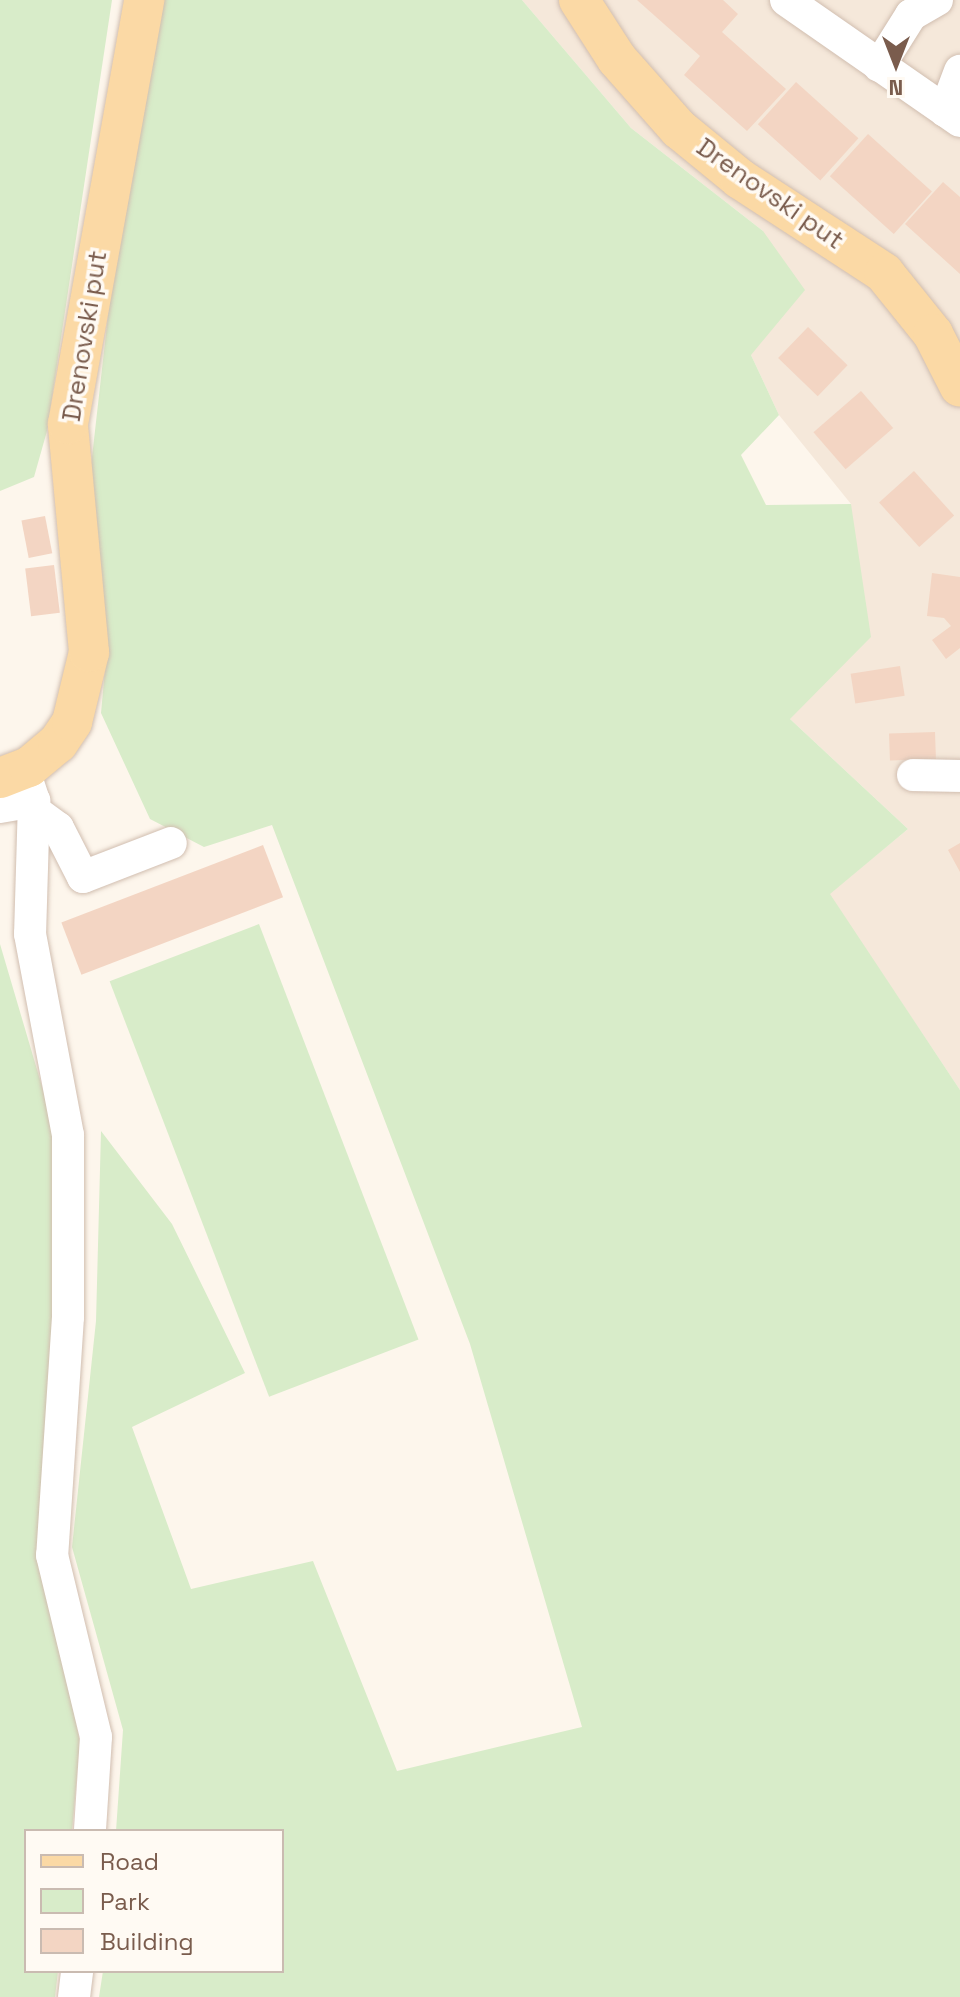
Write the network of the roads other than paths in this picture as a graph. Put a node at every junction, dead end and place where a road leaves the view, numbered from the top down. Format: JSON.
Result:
{"nodes":[{"id":1,"x":144,"y":0,"type":"edge"},
{"id":2,"x":579,"y":0,"type":"edge"},
{"id":3,"x":786,"y":0,"type":"edge"},
{"id":4,"x":937,"y":0,"type":"edge"},
{"id":5,"x":879,"y":66,"type":"junction"},
{"id":6,"x":960,"y":71,"type":"edge"},
{"id":7,"x":952,"y":116,"type":"edge"},
{"id":8,"x":946,"y":332,"type":"edge"},
{"id":9,"x":960,"y":387,"type":"edge"},
{"id":10,"x":913,"y":775,"type":"dead end"},
{"id":11,"x":960,"y":776,"type":"edge"},
{"id":12,"x":24,"y":790,"type":"edge"},
{"id":13,"x":0,"y":807,"type":"edge"},
{"id":14,"x":171,"y":843,"type":"dead end"},
{"id":15,"x":90,"y":1829,"type":"edge"},
{"id":16,"x":77,"y":1973,"type":"edge"},
{"id":17,"x":74,"y":1997,"type":"edge"}],
"edges":[{"from":1,"to":12,"type":"main road","name":"Drenovski put"},
{"from":2,"to":8,"type":"main road","name":"Drenovski put"},
{"from":3,"to":5,"type":"street"},
{"from":4,"to":5,"type":"street"},
{"from":5,"to":7,"type":"street"},
{"from":6,"to":7,"type":"street"},
{"from":8,"to":9,"type":"main road","name":"Drenovski put"},
{"from":10,"to":11,"type":"street"},
{"from":12,"to":13,"type":"street"},
{"from":12,"to":14,"type":"street"},
{"from":12,"to":15,"type":"street"},
{"from":16,"to":17,"type":"street"}]}
